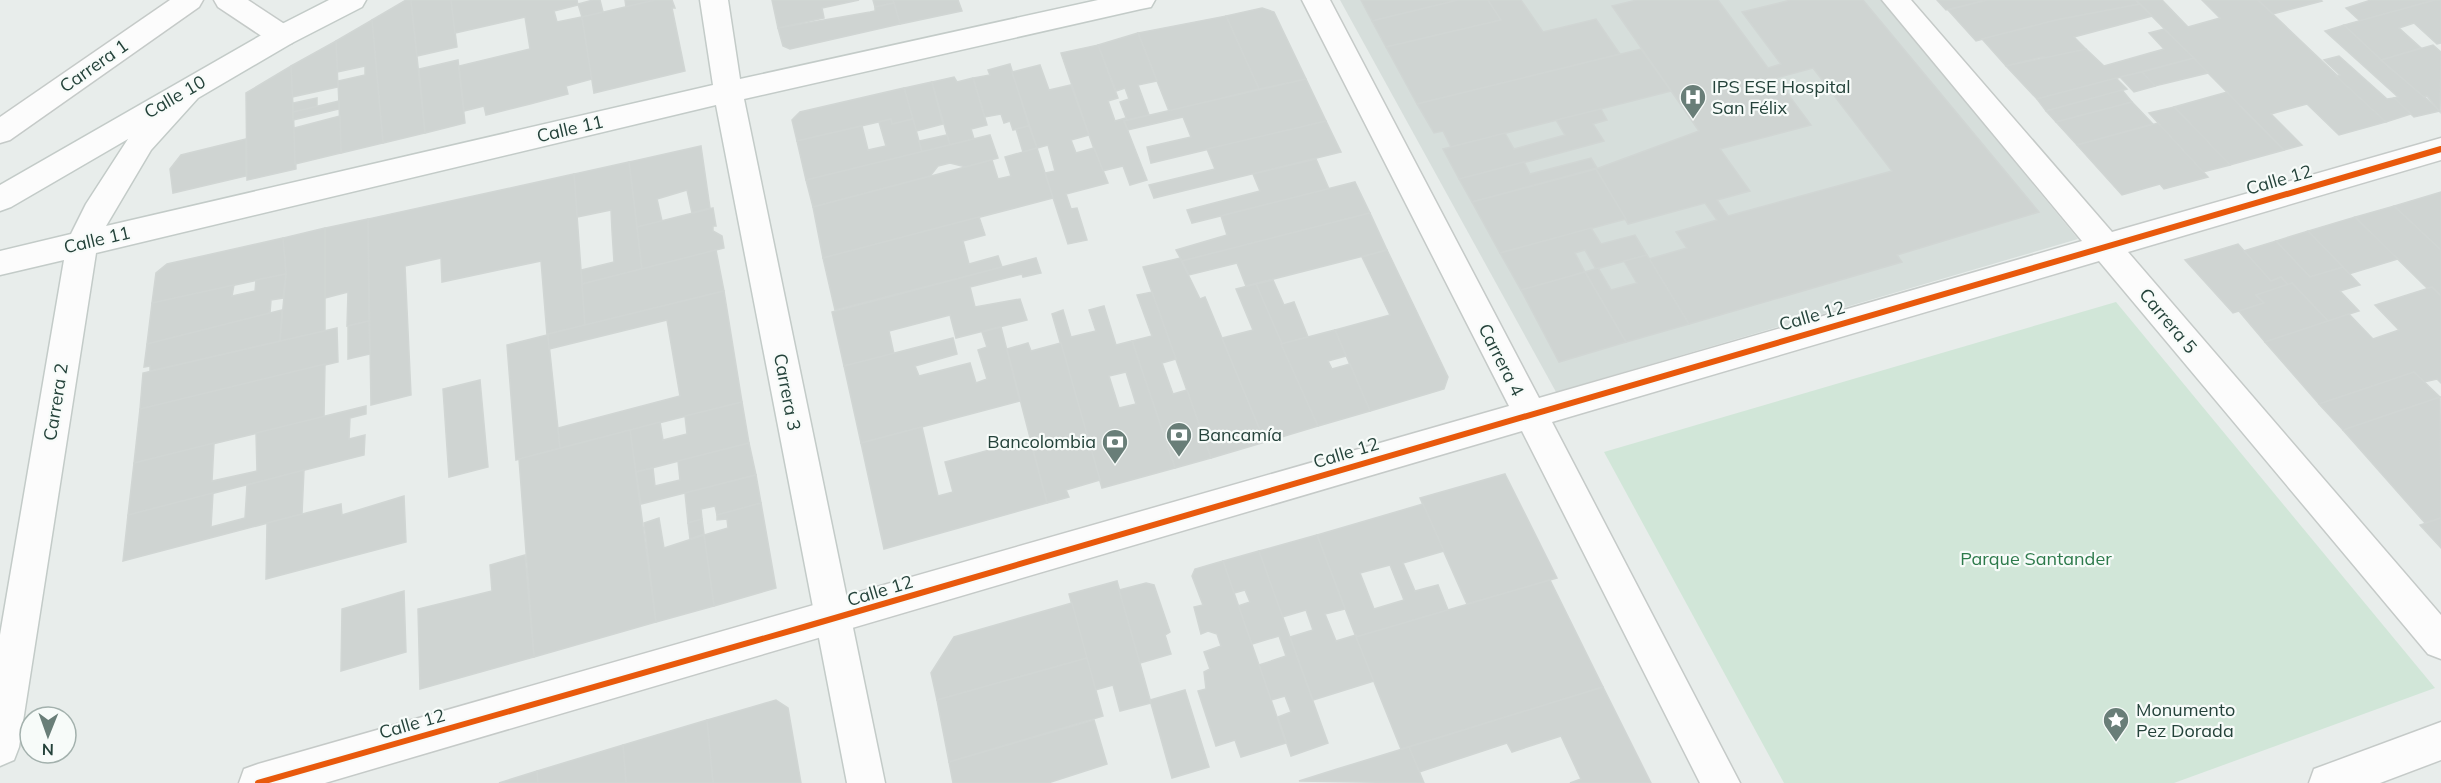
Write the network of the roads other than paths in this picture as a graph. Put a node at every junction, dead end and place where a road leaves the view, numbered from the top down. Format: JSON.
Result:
{"nodes":[{"id":1,"x":189,"y":0,"type":"edge"},
{"id":2,"x":228,"y":0,"type":"edge"},
{"id":3,"x":352,"y":0,"type":"edge"},
{"id":4,"x":714,"y":0,"type":"edge"},
{"id":5,"x":1141,"y":0,"type":"edge"},
{"id":6,"x":1316,"y":0,"type":"edge"},
{"id":7,"x":1896,"y":0,"type":"edge"},
{"id":8,"x":282,"y":36,"type":"junction"},
{"id":9,"x":189,"y":89,"type":"junction"},
{"id":10,"x":728,"y":92,"type":"junction"},
{"id":11,"x":0,"y":132,"type":"edge"},
{"id":12,"x":2441,"y":149,"type":"edge"},
{"id":13,"x":0,"y":199,"type":"edge"},
{"id":14,"x":82,"y":244,"type":"junction"},
{"id":15,"x":2105,"y":246,"type":"junction"},
{"id":16,"x":0,"y":262,"type":"edge"},
{"id":17,"x":1529,"y":414,"type":"junction"},
{"id":18,"x":832,"y":621,"type":"junction"},
{"id":19,"x":2441,"y":642,"type":"edge"},
{"id":20,"x":2441,"y":741,"type":"edge"},
{"id":21,"x":0,"y":747,"type":"edge"},
{"id":22,"x":258,"y":783,"type":"edge"},
{"id":23,"x":866,"y":783,"type":"edge"},
{"id":24,"x":1721,"y":783,"type":"edge"},
{"id":25,"x":2328,"y":783,"type":"edge"}],
"edges":[{"from":1,"to":11,"type":"street","name":"Carrera 1"},
{"from":2,"to":8,"type":"street"},
{"from":3,"to":8,"type":"street","name":"Calle 10"},
{"from":4,"to":10,"type":"street","name":"Carrera 3"},
{"from":5,"to":10,"type":"street","name":"Calle 11"},
{"from":6,"to":17,"type":"street","name":"Carrera 4"},
{"from":7,"to":15,"type":"street","name":"Carrera 5"},
{"from":8,"to":9,"type":"street","name":"Calle 10"},
{"from":9,"to":13,"type":"street","name":"Calle 10"},
{"from":9,"to":14,"type":"street","name":"Carrera 2"},
{"from":10,"to":14,"type":"street","name":"Calle 11"},
{"from":10,"to":18,"type":"street","name":"Carrera 3"},
{"from":12,"to":15,"type":"street","name":"Calle 12"},
{"from":14,"to":16,"type":"street","name":"Calle 11"},
{"from":14,"to":21,"type":"street","name":"Carrera 2"},
{"from":15,"to":17,"type":"street","name":"Calle 12"},
{"from":15,"to":19,"type":"street","name":"Carrera 5"},
{"from":17,"to":18,"type":"street","name":"Calle 12"},
{"from":17,"to":24,"type":"street","name":"Carrera 4"},
{"from":18,"to":22,"type":"street","name":"Calle 12"},
{"from":18,"to":23,"type":"street","name":"Carrera 3"},
{"from":20,"to":25,"type":"street"}]}
